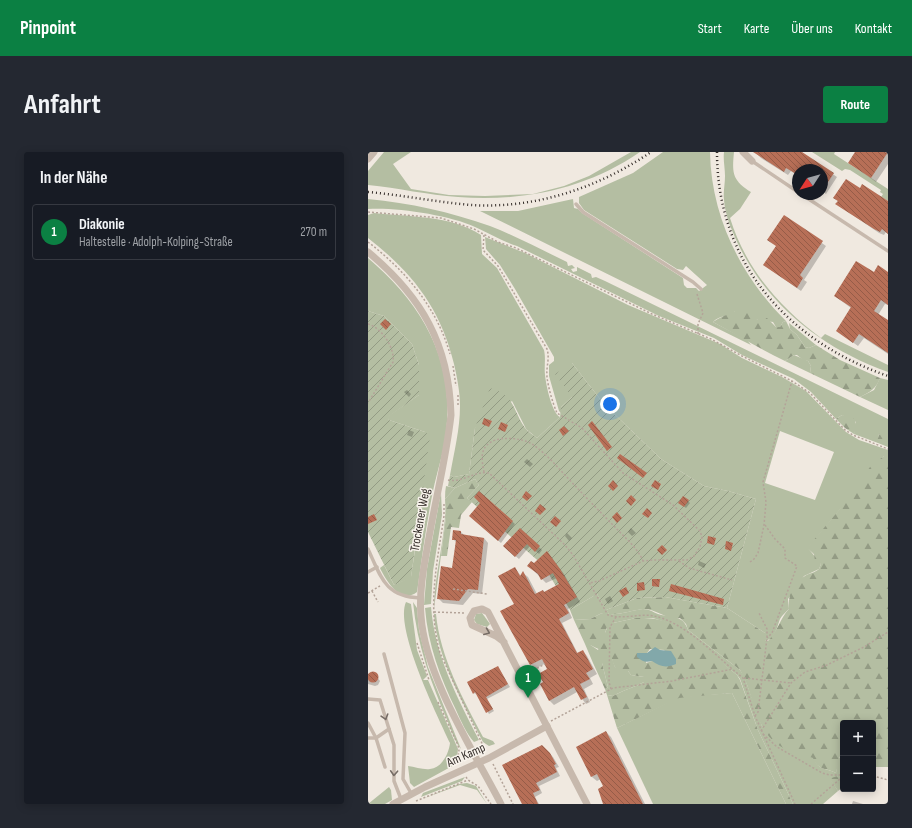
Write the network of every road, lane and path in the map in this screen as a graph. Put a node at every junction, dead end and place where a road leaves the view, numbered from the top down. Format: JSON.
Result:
{"nodes":[{"id":1,"x":374,"y":152,"type":"edge"},
{"id":2,"x":743,"y":152,"type":"edge"},
{"id":3,"x":368,"y":159,"type":"edge"},
{"id":4,"x":752,"y":161,"type":"joint"},
{"id":5,"x":792,"y":188,"type":"edge"},
{"id":6,"x":810,"y":200,"type":"edge"},
{"id":7,"x":576,"y":204,"type":"dead end"},
{"id":8,"x":368,"y":212,"type":"edge"},
{"id":9,"x":484,"y":234,"type":"junction"},
{"id":10,"x":888,"y":251,"type":"edge"},
{"id":11,"x":368,"y":252,"type":"edge"},
{"id":12,"x":693,"y":282,"type":"junction"},
{"id":13,"x":700,"y":289,"type":"dead end"},
{"id":14,"x":368,"y":324,"type":"edge"},
{"id":15,"x":698,"y":334,"type":"junction"},
{"id":16,"x":792,"y":381,"type":"junction"},
{"id":17,"x":368,"y":403,"type":"edge"},
{"id":18,"x":888,"y":449,"type":"edge"},
{"id":19,"x":484,"y":472,"type":"junction"},
{"id":20,"x":440,"y":478,"type":"junction"},
{"id":21,"x":443,"y":499,"type":"dead end"},
{"id":22,"x":764,"y":525,"type":"junction"},
{"id":23,"x":368,"y":549,"type":"edge"},
{"id":24,"x":643,"y":561,"type":"junction"},
{"id":25,"x":679,"y":561,"type":"junction"},
{"id":26,"x":750,"y":562,"type":"dead end"},
{"id":27,"x":377,"y":568,"type":"junction"},
{"id":28,"x":368,"y":572,"type":"edge"},
{"id":29,"x":732,"y":580,"type":"dead end"},
{"id":30,"x":385,"y":583,"type":"junction"},
{"id":31,"x":589,"y":583,"type":"junction"},
{"id":32,"x":453,"y":589,"type":"dead end"},
{"id":33,"x":372,"y":591,"type":"junction"},
{"id":34,"x":368,"y":593,"type":"edge"},
{"id":35,"x":487,"y":594,"type":"dead end"},
{"id":36,"x":421,"y":598,"type":"junction"},
{"id":37,"x":378,"y":602,"type":"dead end"},
{"id":38,"x":433,"y":612,"type":"junction"},
{"id":39,"x":758,"y":613,"type":"dead end"},
{"id":40,"x":471,"y":615,"type":"junction"},
{"id":41,"x":616,"y":616,"type":"junction"},
{"id":42,"x":888,"y":632,"type":"edge"},
{"id":43,"x":767,"y":638,"type":"junction"},
{"id":44,"x":504,"y":642,"type":"junction"},
{"id":45,"x":384,"y":654,"type":"dead end"},
{"id":46,"x":545,"y":664,"type":"dead end"},
{"id":47,"x":733,"y":669,"type":"junction"},
{"id":48,"x":530,"y":672,"type":"dead end"},
{"id":49,"x":742,"y":678,"type":"junction"},
{"id":50,"x":762,"y":680,"type":"junction"},
{"id":51,"x":791,"y":683,"type":"junction"},
{"id":52,"x":611,"y":689,"type":"junction"},
{"id":53,"x":368,"y":699,"type":"edge"},
{"id":54,"x":754,"y":716,"type":"junction"},
{"id":55,"x":368,"y":723,"type":"edge"},
{"id":56,"x":547,"y":726,"type":"junction"},
{"id":57,"x":389,"y":729,"type":"junction"},
{"id":58,"x":761,"y":731,"type":"junction"},
{"id":59,"x":368,"y":738,"type":"edge"},
{"id":60,"x":376,"y":738,"type":"junction"},
{"id":61,"x":481,"y":741,"type":"junction"},
{"id":62,"x":475,"y":744,"type":"dead end"},
{"id":63,"x":489,"y":758,"type":"junction"},
{"id":64,"x":479,"y":762,"type":"junction"},
{"id":65,"x":385,"y":767,"type":"dead end"},
{"id":66,"x":840,"y":775,"type":"edge"},
{"id":67,"x":876,"y":777,"type":"edge"},
{"id":68,"x":840,"y":779,"type":"edge"},
{"id":69,"x":468,"y":780,"type":"dead end"},
{"id":70,"x":888,"y":780,"type":"edge"},
{"id":71,"x":481,"y":784,"type":"dead end"},
{"id":72,"x":478,"y":786,"type":"dead end"},
{"id":73,"x":411,"y":793,"type":"junction"},
{"id":74,"x":401,"y":799,"type":"junction"},
{"id":75,"x":411,"y":803,"type":"dead end"},
{"id":76,"x":393,"y":804,"type":"edge"},
{"id":77,"x":501,"y":804,"type":"edge"},
{"id":78,"x":513,"y":804,"type":"edge"},
{"id":79,"x":587,"y":804,"type":"edge"},
{"id":80,"x":795,"y":804,"type":"edge"},
{"id":81,"x":811,"y":804,"type":"edge"}],
"edges":[{"from":1,"to":3,"type":"street"},
{"from":2,"to":4,"type":"street"},
{"from":4,"to":5,"type":"lane"},
{"from":6,"to":10,"type":"lane"},
{"from":7,"to":12,"type":"lane"},
{"from":8,"to":9,"type":"path"},
{"from":9,"to":15,"type":"path"},
{"from":9,"to":25,"type":"path"},
{"from":11,"to":20,"type":"street","name":"Trockener Weg"},
{"from":12,"to":13,"type":"lane"},
{"from":12,"to":15,"type":"path"},
{"from":14,"to":17,"type":"path"},
{"from":15,"to":16,"type":"path"},
{"from":16,"to":18,"type":"path"},
{"from":16,"to":22,"type":"path"},
{"from":19,"to":20,"type":"path"},
{"from":19,"to":24,"type":"path"},
{"from":19,"to":31,"type":"path"},
{"from":20,"to":36,"type":"street","name":"Trockener Weg"},
{"from":21,"to":38,"type":"path"},
{"from":22,"to":26,"type":"path"},
{"from":22,"to":43,"type":"path"},
{"from":23,"to":27,"type":"lane"},
{"from":24,"to":25,"type":"path"},
{"from":24,"to":31,"type":"path"},
{"from":25,"to":29,"type":"path"},
{"from":27,"to":28,"type":"lane"},
{"from":27,"to":30,"type":"lane"},
{"from":30,"to":33,"type":"path"},
{"from":30,"to":36,"type":"lane"},
{"from":31,"to":41,"type":"path"},
{"from":32,"to":35,"type":"path"},
{"from":33,"to":34,"type":"path"},
{"from":33,"to":37,"type":"path"},
{"from":36,"to":64,"type":"street","name":"Trockener Weg"},
{"from":38,"to":40,"type":"path"},
{"from":38,"to":61,"type":"path"},
{"from":39,"to":43,"type":"path"},
{"from":40,"to":44,"type":"street","one_way":true},
{"from":40,"to":44,"type":"street"},
{"from":41,"to":47,"type":"path"},
{"from":41,"to":52,"type":"path"},
{"from":42,"to":51,"type":"path"},
{"from":43,"to":50,"type":"path"},
{"from":44,"to":56,"type":"street"},
{"from":45,"to":73,"type":"lane"},
{"from":46,"to":48,"type":"path"},
{"from":47,"to":49,"type":"path"},
{"from":47,"to":52,"type":"path"},
{"from":49,"to":50,"type":"path"},
{"from":49,"to":54,"type":"path"},
{"from":50,"to":51,"type":"path"},
{"from":50,"to":54,"type":"path"},
{"from":51,"to":58,"type":"path"},
{"from":52,"to":56,"type":"path"},
{"from":53,"to":57,"type":"lane","one_way":true},
{"from":54,"to":58,"type":"path"},
{"from":55,"to":60,"type":"lane"},
{"from":56,"to":63,"type":"street","name":"Am Kamp"},
{"from":56,"to":79,"type":"street"},
{"from":57,"to":60,"type":"lane"},
{"from":57,"to":74,"type":"lane","one_way":true},
{"from":58,"to":66,"type":"path"},
{"from":58,"to":80,"type":"path"},
{"from":59,"to":60,"type":"lane"},
{"from":60,"to":65,"type":"lane"},
{"from":61,"to":62,"type":"path"},
{"from":61,"to":63,"type":"path"},
{"from":63,"to":64,"type":"street","name":"Am Kamp"},
{"from":63,"to":78,"type":"path"},
{"from":64,"to":73,"type":"street","name":"Am Kamp"},
{"from":64,"to":77,"type":"street","name":"Trockener Weg"},
{"from":67,"to":70,"type":"path"},
{"from":68,"to":81,"type":"path"},
{"from":69,"to":75,"type":"path"},
{"from":71,"to":72,"type":"path"},
{"from":73,"to":74,"type":"street","name":"Am Kamp"},
{"from":74,"to":76,"type":"street","name":"Am Kamp"}]}
